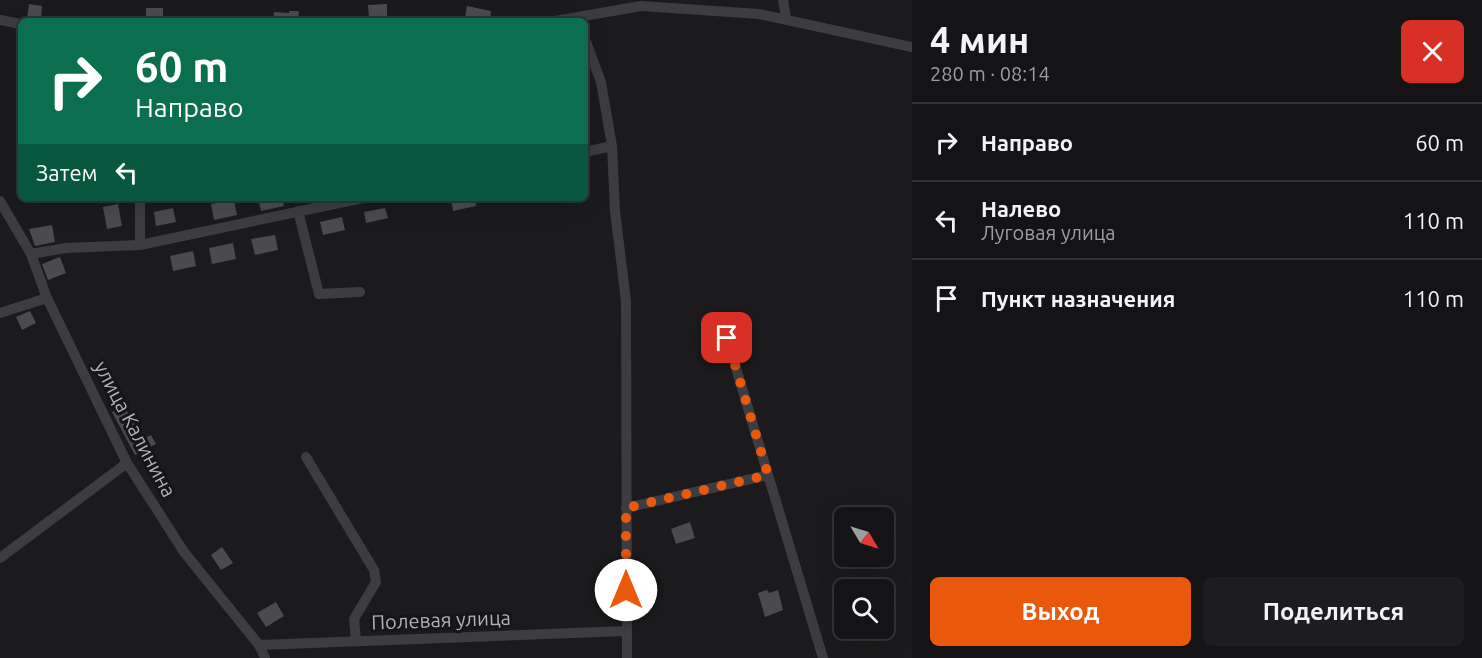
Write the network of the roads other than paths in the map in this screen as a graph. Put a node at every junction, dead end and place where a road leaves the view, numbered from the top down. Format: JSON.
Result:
{"nodes":[{"id":1,"x":783,"y":0,"type":"edge"},
{"id":2,"x":582,"y":18,"type":"edge"},
{"id":3,"x":786,"y":18,"type":"junction"},
{"id":4,"x":0,"y":20,"type":"edge"},
{"id":5,"x":18,"y":23,"type":"edge"},
{"id":6,"x":588,"y":47,"type":"edge"},
{"id":7,"x":912,"y":47,"type":"edge"},
{"id":8,"x":612,"y":146,"type":"junction"},
{"id":9,"x":588,"y":151,"type":"edge"},
{"id":10,"x":0,"y":201,"type":"edge"},
{"id":11,"x":140,"y":201,"type":"edge"},
{"id":12,"x":349,"y":201,"type":"edge"},
{"id":13,"x":298,"y":212,"type":"junction"},
{"id":14,"x":140,"y":244,"type":"junction"},
{"id":15,"x":31,"y":254,"type":"junction"},
{"id":16,"x":360,"y":292,"type":"dead end"},
{"id":17,"x":47,"y":298,"type":"junction"},
{"id":18,"x":0,"y":313,"type":"edge"},
{"id":19,"x":727,"y":338,"type":"dead end"},
{"id":20,"x":306,"y":457,"type":"dead end"},
{"id":21,"x":127,"y":463,"type":"junction"},
{"id":22,"x":768,"y":475,"type":"junction"},
{"id":23,"x":626,"y":508,"type":"junction"},
{"id":24,"x":0,"y":558,"type":"edge"},
{"id":25,"x":626,"y":631,"type":"junction"},
{"id":26,"x":356,"y":641,"type":"junction"},
{"id":27,"x":259,"y":645,"type":"junction"},
{"id":28,"x":265,"y":658,"type":"edge"},
{"id":29,"x":627,"y":658,"type":"edge"},
{"id":30,"x":823,"y":658,"type":"edge"}],
"edges":[{"from":1,"to":3,"type":"street"},
{"from":2,"to":3,"type":"street"},
{"from":3,"to":7,"type":"street"},
{"from":4,"to":5,"type":"street"},
{"from":6,"to":8,"type":"street"},
{"from":8,"to":9,"type":"street"},
{"from":8,"to":23,"type":"street"},
{"from":10,"to":15,"type":"street","name":"улица Калинина"},
{"from":11,"to":14,"type":"street"},
{"from":12,"to":13,"type":"street"},
{"from":13,"to":14,"type":"street"},
{"from":13,"to":16,"type":"street"},
{"from":14,"to":15,"type":"street"},
{"from":15,"to":17,"type":"street","name":"улица Калинина"},
{"from":17,"to":18,"type":"street"},
{"from":17,"to":21,"type":"street","name":"улица Калинина"},
{"from":19,"to":22,"type":"street"},
{"from":20,"to":26,"type":"street"},
{"from":21,"to":24,"type":"street"},
{"from":21,"to":27,"type":"street","name":"улица Калинина"},
{"from":22,"to":23,"type":"street"},
{"from":22,"to":30,"type":"street"},
{"from":23,"to":25,"type":"street"},
{"from":25,"to":26,"type":"street","name":"Полевая улица"},
{"from":25,"to":29,"type":"street"},
{"from":26,"to":27,"type":"street","name":"Полевая улица"},
{"from":27,"to":28,"type":"street","name":"улица Калинина"}]}
